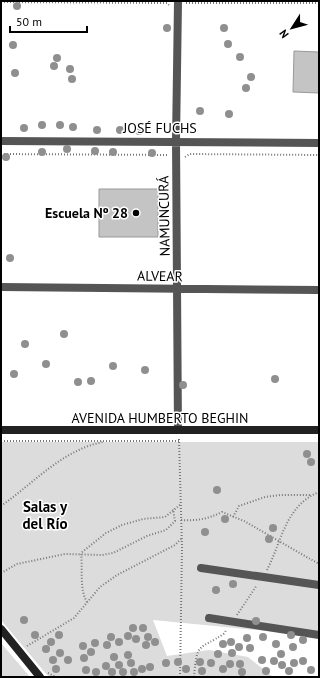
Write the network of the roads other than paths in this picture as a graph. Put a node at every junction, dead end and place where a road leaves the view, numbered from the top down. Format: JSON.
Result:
{"nodes":[{"id":1,"x":180,"y":4,"type":"edge"},
{"id":2,"x":1,"y":141,"type":"edge"},
{"id":3,"x":176,"y":141,"type":"junction"},
{"id":4,"x":319,"y":143,"type":"edge"},
{"id":5,"x":1,"y":287,"type":"edge"},
{"id":6,"x":178,"y":289,"type":"junction"},
{"id":7,"x":319,"y":290,"type":"edge"},
{"id":8,"x":1,"y":430,"type":"edge"},
{"id":9,"x":178,"y":430,"type":"junction"},
{"id":10,"x":319,"y":430,"type":"edge"},
{"id":11,"x":201,"y":568,"type":"dead end"},
{"id":12,"x":319,"y":585,"type":"edge"},
{"id":13,"x":209,"y":618,"type":"dead end"},
{"id":14,"x":1,"y":629,"type":"edge"},
{"id":15,"x":319,"y":635,"type":"edge"},
{"id":16,"x":40,"y":677,"type":"edge"}],
"edges":[{"from":1,"to":3,"type":"street","name":"NAMUNCURÁ"},
{"from":2,"to":3,"type":"street","name":"JOSÉ FUCHS"},
{"from":3,"to":4,"type":"street","name":"JOSÉ FUCHS"},
{"from":3,"to":6,"type":"street","name":"NAMUNCURÁ"},
{"from":5,"to":6,"type":"street","name":"ALVEAR"},
{"from":6,"to":7,"type":"street","name":"ALVEAR"},
{"from":6,"to":9,"type":"street","name":"NAMUNCURÁ"},
{"from":8,"to":9,"type":"street","name":"AVENIDA HUMBERTO BEGHIN"},
{"from":9,"to":10,"type":"street","name":"AVENIDA HUMBERTO BEGHIN"},
{"from":11,"to":12,"type":"street"},
{"from":13,"to":15,"type":"street"},
{"from":14,"to":16,"type":"street"}]}
